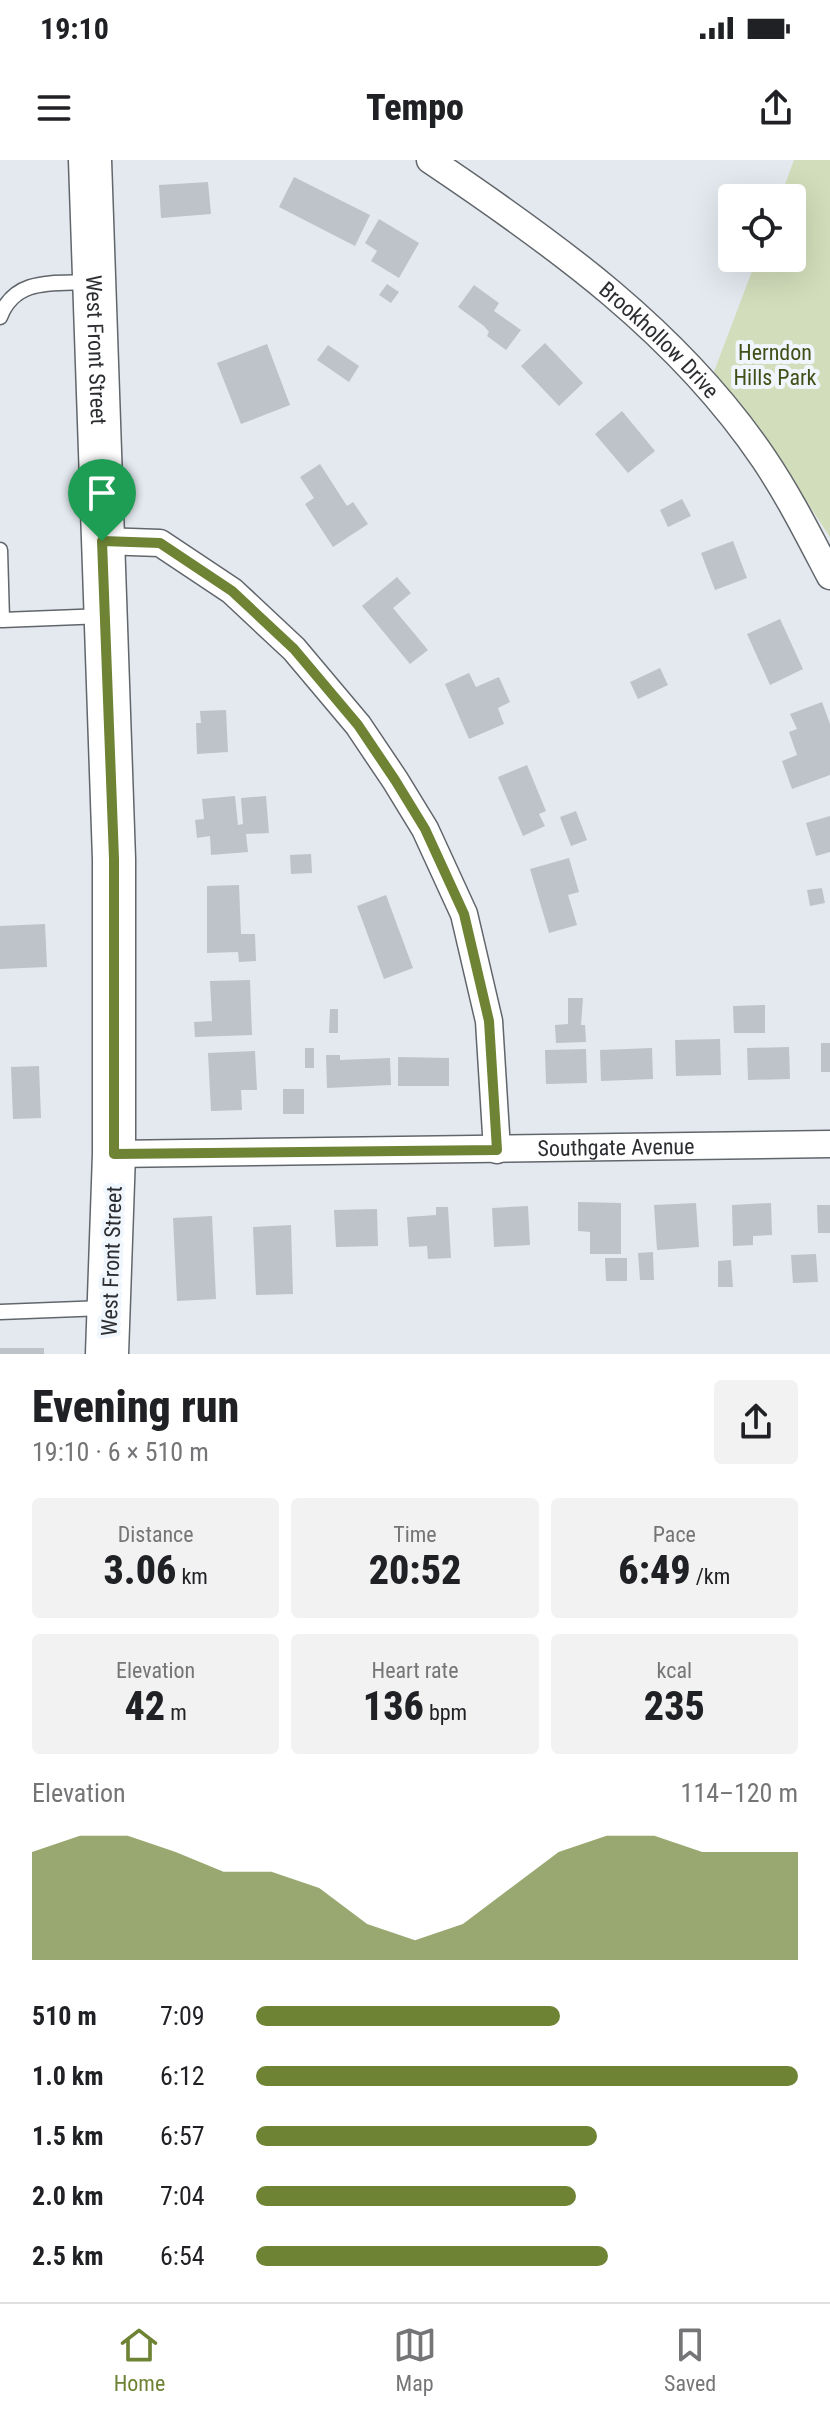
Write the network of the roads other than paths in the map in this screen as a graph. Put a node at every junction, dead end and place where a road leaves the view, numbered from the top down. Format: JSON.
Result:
{"nodes":[{"id":1,"x":90,"y":160,"type":"edge"},
{"id":2,"x":430,"y":160,"type":"edge"},
{"id":3,"x":94,"y":282,"type":"junction"},
{"id":4,"x":0,"y":317,"type":"edge"},
{"id":5,"x":102,"y":541,"type":"junction"},
{"id":6,"x":0,"y":550,"type":"edge"},
{"id":7,"x":830,"y":576,"type":"edge"},
{"id":8,"x":104,"y":616,"type":"junction"},
{"id":9,"x":1,"y":620,"type":"edge"},
{"id":10,"x":830,"y":1144,"type":"edge"},
{"id":11,"x":497,"y":1150,"type":"junction"},
{"id":12,"x":114,"y":1154,"type":"junction"},
{"id":13,"x":109,"y":1307,"type":"junction"},
{"id":14,"x":0,"y":1312,"type":"edge"},
{"id":15,"x":107,"y":1354,"type":"edge"}],
"edges":[{"from":1,"to":3,"type":"main road","name":"West Front Street"},
{"from":2,"to":7,"type":"street","name":"Brookhollow Drive"},
{"from":3,"to":4,"type":"lane"},
{"from":3,"to":5,"type":"main road","name":"West Front Street"},
{"from":5,"to":8,"type":"main road","name":"West Front Street"},
{"from":5,"to":11,"type":"street"},
{"from":6,"to":9,"type":"lane"},
{"from":8,"to":9,"type":"lane"},
{"from":8,"to":12,"type":"main road","name":"West Front Street"},
{"from":10,"to":11,"type":"street","name":"Southgate Avenue"},
{"from":11,"to":12,"type":"street","name":"Southgate Avenue"},
{"from":12,"to":13,"type":"main road","name":"West Front Street"},
{"from":13,"to":14,"type":"lane"},
{"from":13,"to":15,"type":"main road","name":"West Front Street"}]}
